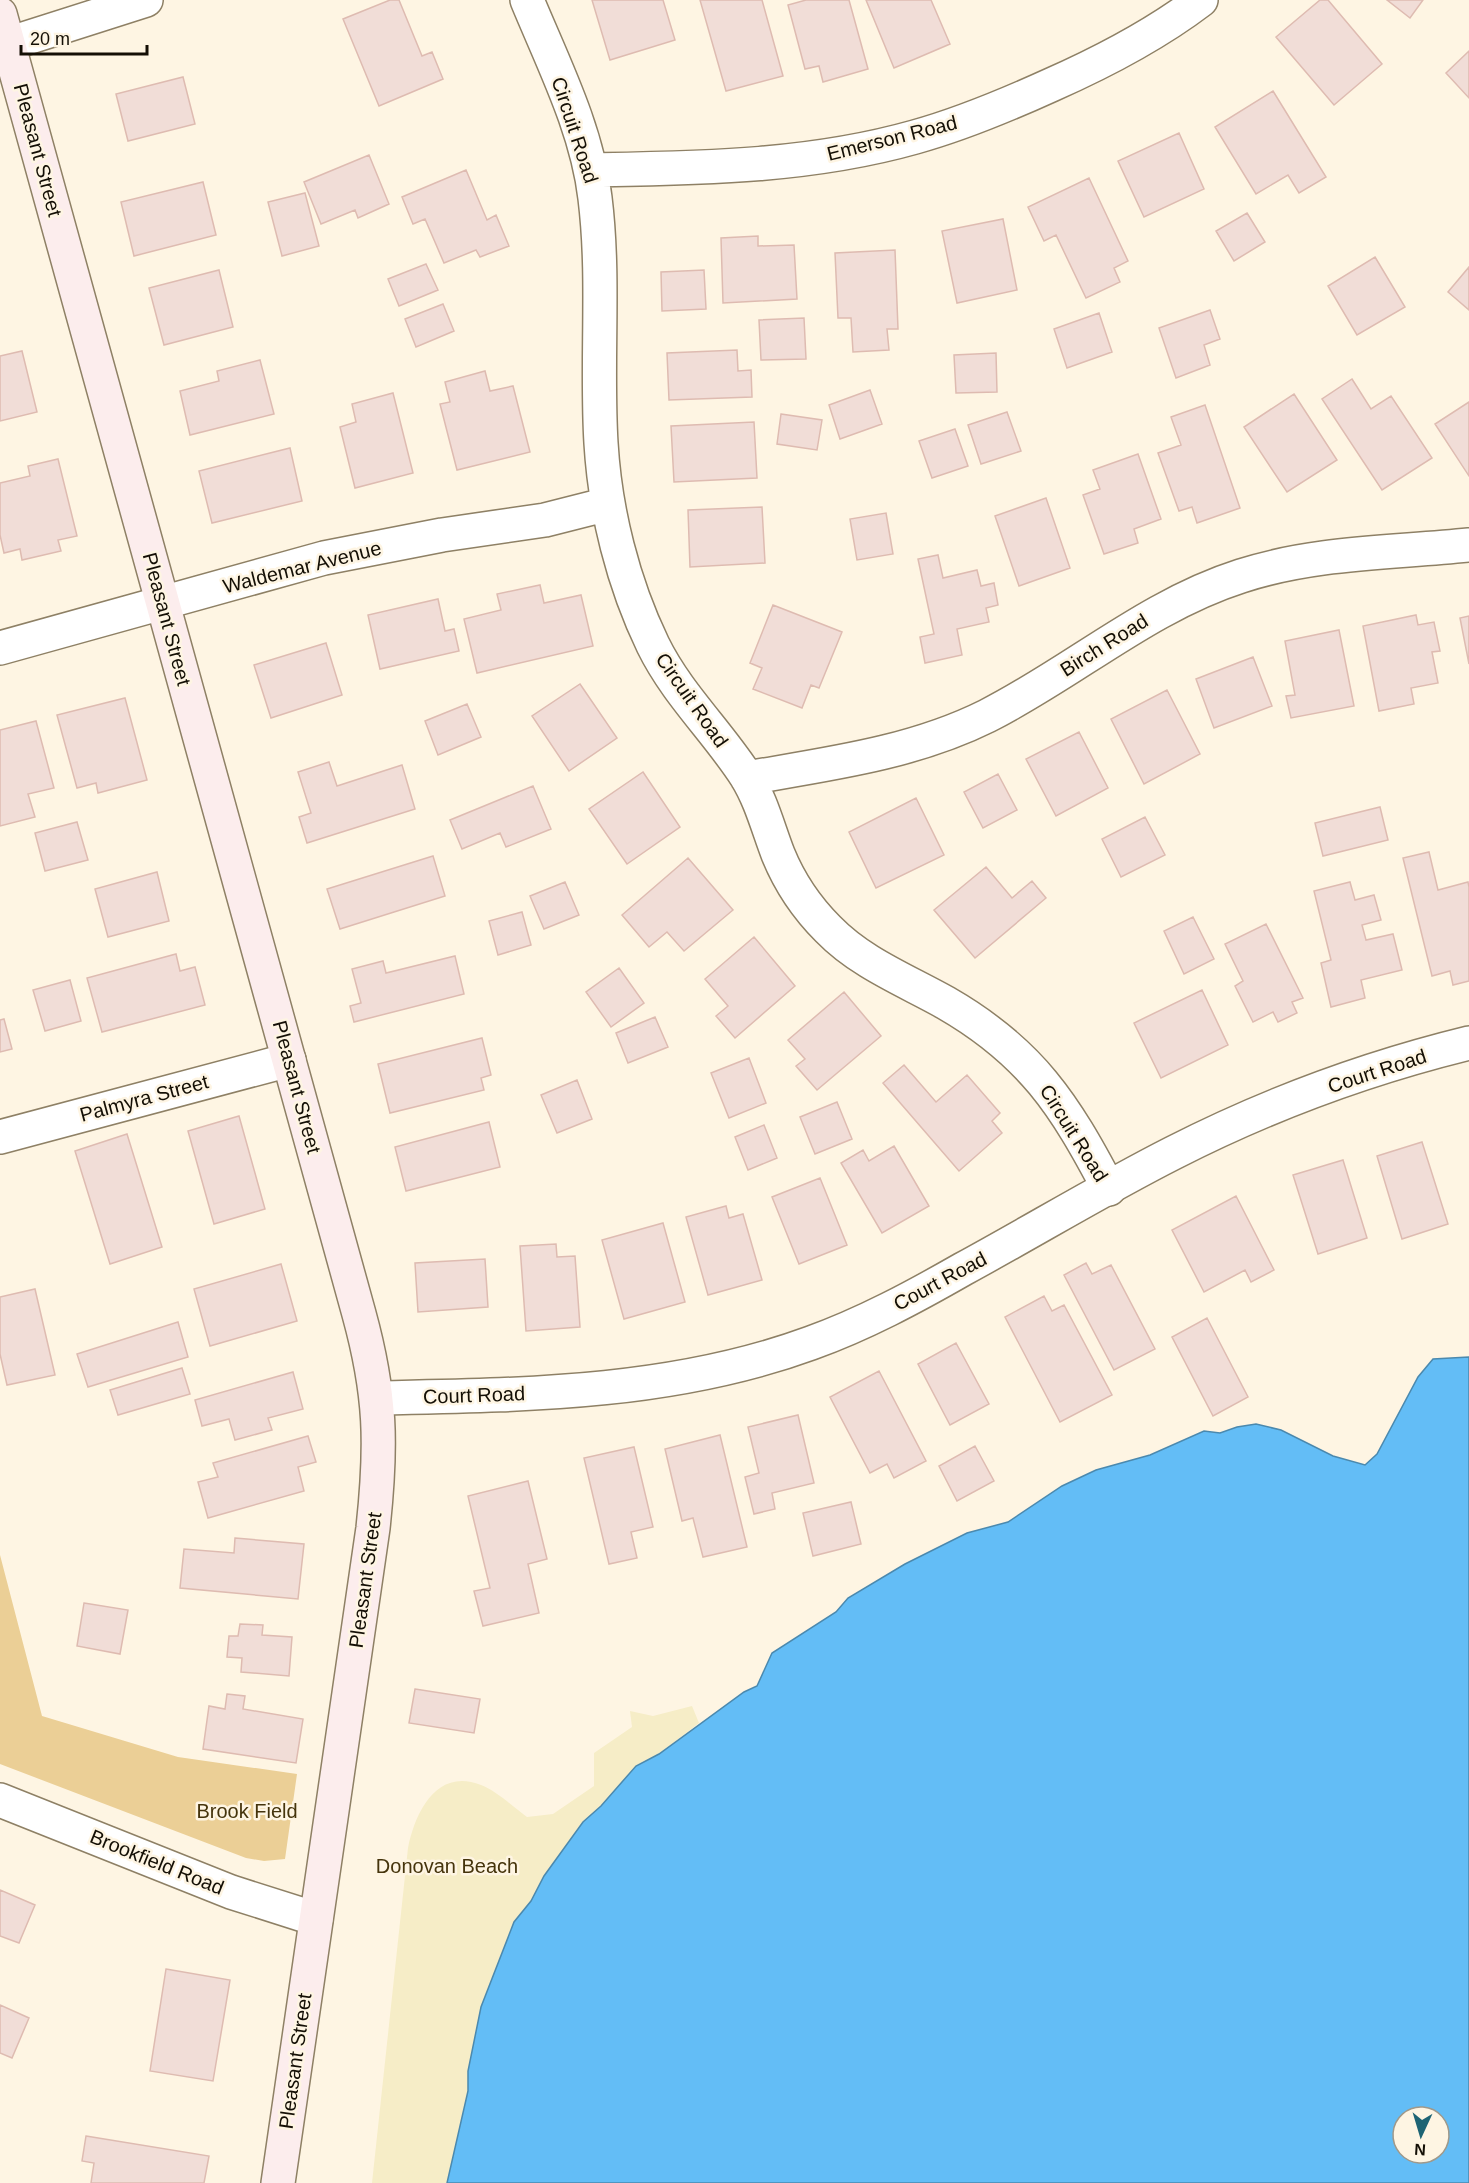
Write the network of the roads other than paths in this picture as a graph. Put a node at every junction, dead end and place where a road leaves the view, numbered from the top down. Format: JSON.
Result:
{"nodes":[{"id":1,"x":146,"y":0,"type":"edge"},
{"id":2,"x":527,"y":0,"type":"edge"},
{"id":3,"x":1201,"y":0,"type":"edge"},
{"id":4,"x":3,"y":35,"type":"edge"},
{"id":5,"x":591,"y":170,"type":"junction"},
{"id":6,"x":608,"y":504,"type":"junction"},
{"id":7,"x":1469,"y":545,"type":"edge"},
{"id":8,"x":163,"y":604,"type":"junction"},
{"id":9,"x":0,"y":648,"type":"edge"},
{"id":10,"x":747,"y":778,"type":"junction"},
{"id":11,"x":1469,"y":1043,"type":"edge"},
{"id":12,"x":289,"y":1059,"type":"junction"},
{"id":13,"x":0,"y":1137,"type":"edge"},
{"id":14,"x":1109,"y":1189,"type":"junction"},
{"id":15,"x":377,"y":1398,"type":"junction"},
{"id":16,"x":0,"y":1800,"type":"edge"},
{"id":17,"x":316,"y":1919,"type":"junction"},
{"id":18,"x":278,"y":2183,"type":"edge"}],
"edges":[{"from":1,"to":4,"type":"street"},
{"from":2,"to":5,"type":"street","name":"Circuit Road"},
{"from":3,"to":5,"type":"street","name":"Emerson Road"},
{"from":4,"to":8,"type":"main road","name":"Pleasant Street"},
{"from":5,"to":6,"type":"street","name":"Circuit Road"},
{"from":6,"to":8,"type":"street","name":"Waldemar Avenue"},
{"from":6,"to":10,"type":"street","name":"Circuit Road"},
{"from":7,"to":10,"type":"street","name":"Birch Road"},
{"from":8,"to":9,"type":"street","name":"Waldemar Avenue"},
{"from":8,"to":12,"type":"main road","name":"Pleasant Street"},
{"from":10,"to":14,"type":"street","name":"Circuit Road"},
{"from":11,"to":14,"type":"street","name":"Court Road"},
{"from":12,"to":13,"type":"street","name":"Palmyra Street"},
{"from":12,"to":15,"type":"main road","name":"Pleasant Street"},
{"from":14,"to":15,"type":"street","name":"Court Road"},
{"from":15,"to":17,"type":"main road","name":"Pleasant Street"},
{"from":16,"to":17,"type":"street","name":"Brookfield Road"},
{"from":17,"to":18,"type":"main road","name":"Pleasant Street"}]}
